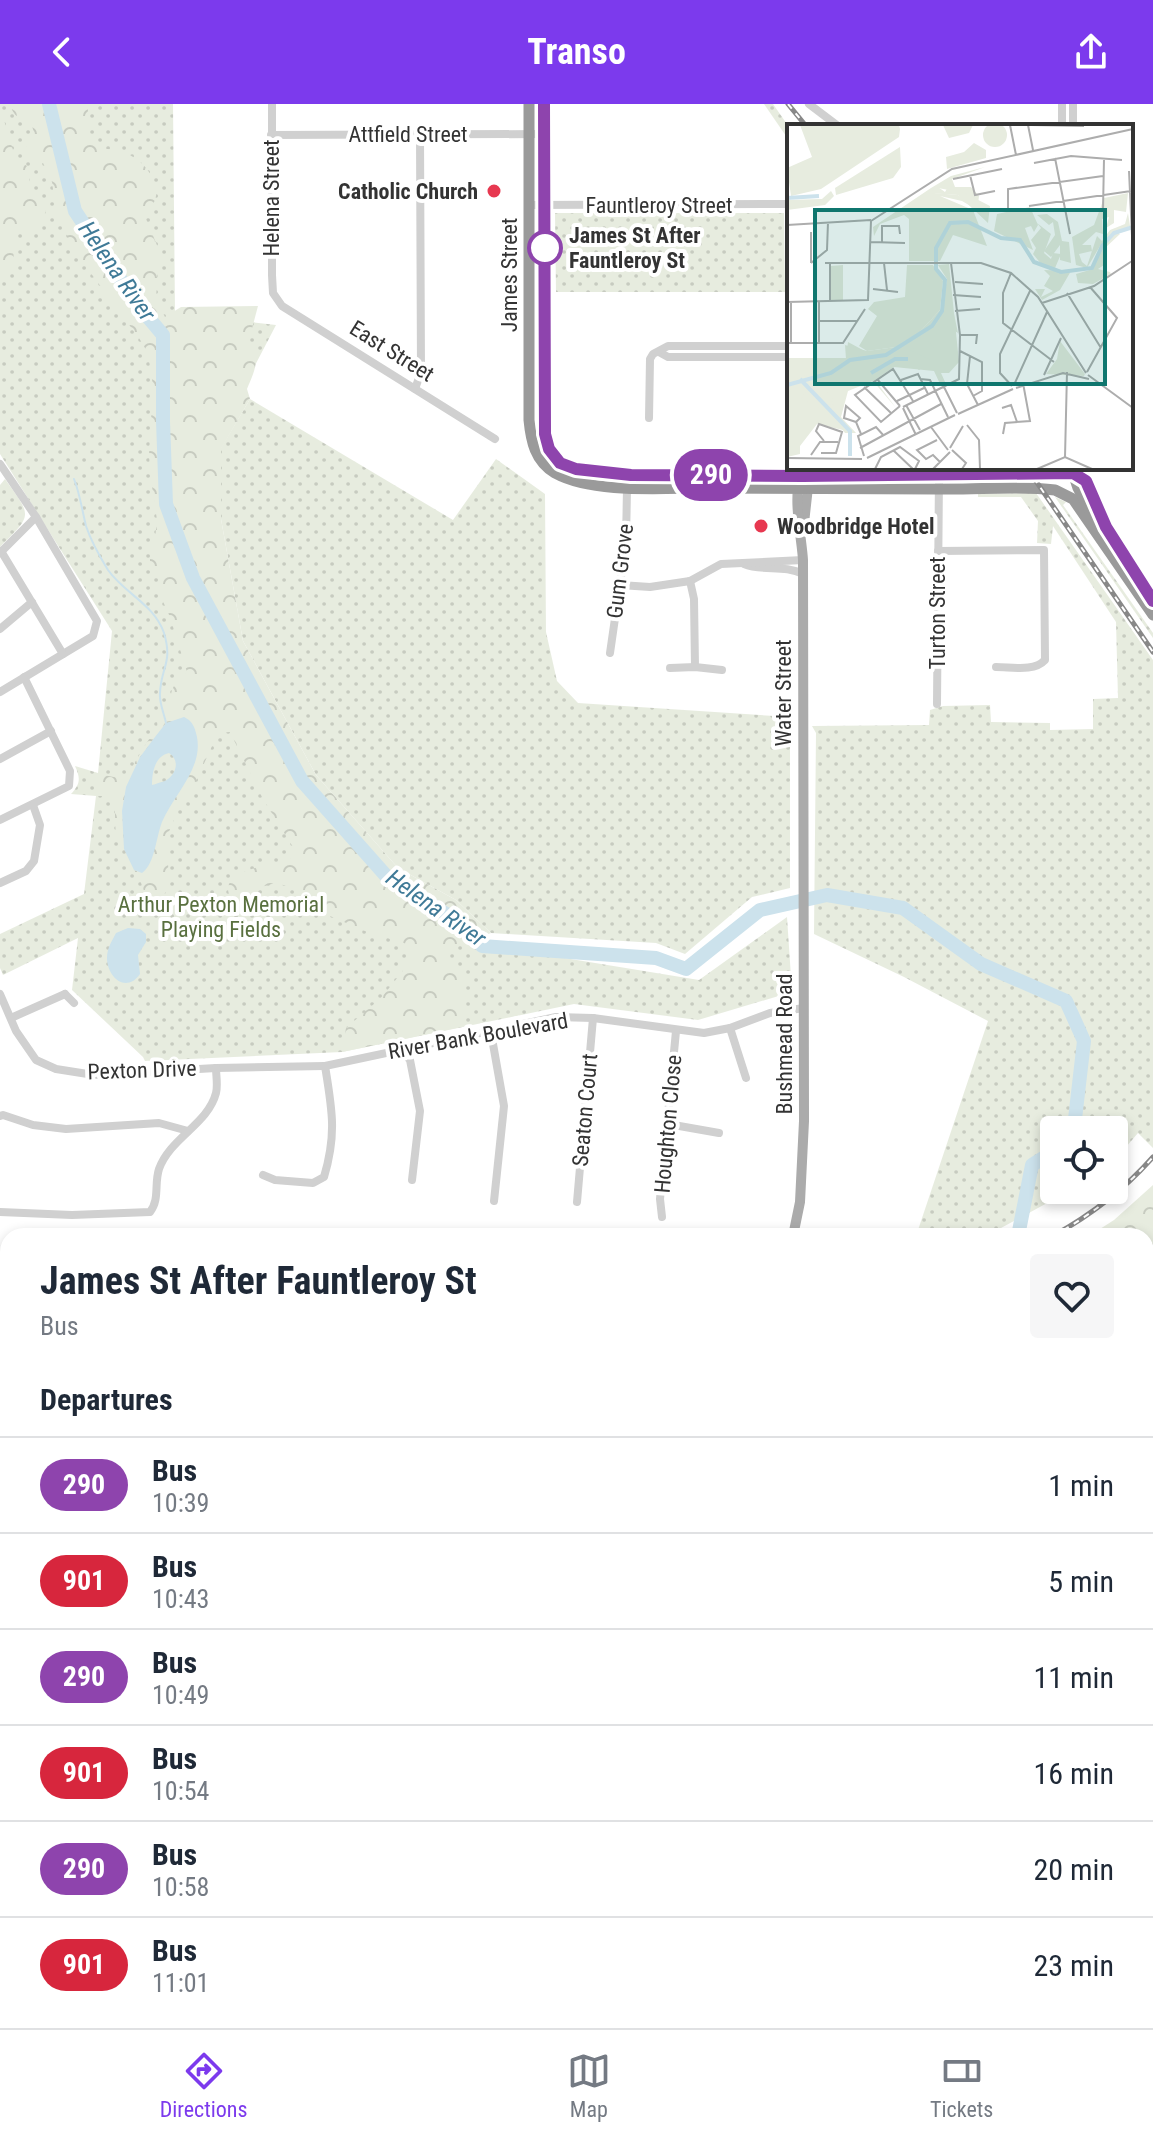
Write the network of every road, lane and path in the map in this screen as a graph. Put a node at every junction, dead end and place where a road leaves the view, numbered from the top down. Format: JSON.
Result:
{"nodes":[{"id":1,"x":272,"y":104,"type":"edge"},
{"id":2,"x":529,"y":104,"type":"edge"},
{"id":3,"x":544,"y":104,"type":"edge"},
{"id":4,"x":809,"y":104,"type":"edge"},
{"id":5,"x":835,"y":124,"type":"edge"},
{"id":6,"x":420,"y":133,"type":"junction"},
{"id":7,"x":529,"y":134,"type":"junction"},
{"id":8,"x":544,"y":134,"type":"junction"},
{"id":9,"x":271,"y":135,"type":"junction"},
{"id":10,"x":787,"y":204,"type":"edge"},
{"id":11,"x":530,"y":205,"type":"junction"},
{"id":12,"x":545,"y":205,"type":"junction"},
{"id":13,"x":273,"y":293,"type":"joint"},
{"id":14,"x":787,"y":346,"type":"edge"},
{"id":15,"x":659,"y":352,"type":"junction"},
{"id":16,"x":787,"y":357,"type":"edge"},
{"id":17,"x":415,"y":389,"type":"junction"},
{"id":18,"x":649,"y":418,"type":"dead end"},
{"id":19,"x":495,"y":439,"type":"dead end"},
{"id":20,"x":0,"y":464,"type":"edge"},
{"id":21,"x":1078,"y":472,"type":"edge"},
{"id":22,"x":939,"y":475,"type":"junction"},
{"id":23,"x":803,"y":480,"type":"edge"},
{"id":24,"x":627,"y":488,"type":"junction"},
{"id":25,"x":938,"y":489,"type":"junction"},
{"id":26,"x":36,"y":517,"type":"junction"},
{"id":27,"x":1092,"y":527,"type":"junction"},
{"id":28,"x":938,"y":551,"type":"junction"},
{"id":29,"x":1,"y":552,"type":"edge"},
{"id":30,"x":803,"y":560,"type":"junction"},
{"id":31,"x":743,"y":564,"type":"junction"},
{"id":32,"x":803,"y":574,"type":"junction"},
{"id":33,"x":690,"y":581,"type":"junction"},
{"id":34,"x":620,"y":585,"type":"junction"},
{"id":35,"x":1153,"y":601,"type":"edge"},
{"id":36,"x":32,"y":602,"type":"junction"},
{"id":37,"x":1153,"y":615,"type":"edge"},
{"id":38,"x":0,"y":629,"type":"edge"},
{"id":39,"x":610,"y":653,"type":"dead end"},
{"id":40,"x":63,"y":654,"type":"junction"},
{"id":41,"x":695,"y":667,"type":"junction"},
{"id":42,"x":996,"y":667,"type":"dead end"},
{"id":43,"x":670,"y":668,"type":"dead end"},
{"id":44,"x":722,"y":670,"type":"dead end"},
{"id":45,"x":24,"y":677,"type":"junction"},
{"id":46,"x":0,"y":692,"type":"edge"},
{"id":47,"x":937,"y":704,"type":"dead end"},
{"id":48,"x":51,"y":731,"type":"junction"},
{"id":49,"x":0,"y":759,"type":"edge"},
{"id":50,"x":33,"y":805,"type":"junction"},
{"id":51,"x":0,"y":820,"type":"edge"},
{"id":52,"x":803,"y":851,"type":"joint"},
{"id":53,"x":0,"y":883,"type":"edge"},
{"id":54,"x":66,"y":983,"type":"dead end"},
{"id":55,"x":0,"y":994,"type":"edge"},
{"id":56,"x":65,"y":994,"type":"junction"},
{"id":57,"x":74,"y":1003,"type":"dead end"},
{"id":58,"x":804,"y":1008,"type":"junction"},
{"id":59,"x":11,"y":1018,"type":"junction"},
{"id":60,"x":593,"y":1018,"type":"junction"},
{"id":61,"x":730,"y":1028,"type":"junction"},
{"id":62,"x":484,"y":1031,"type":"junction"},
{"id":63,"x":676,"y":1031,"type":"junction"},
{"id":64,"x":401,"y":1050,"type":"junction"},
{"id":65,"x":325,"y":1066,"type":"junction"},
{"id":66,"x":216,"y":1068,"type":"junction"},
{"id":67,"x":746,"y":1078,"type":"dead end"},
{"id":68,"x":1,"y":1113,"type":"edge"},
{"id":69,"x":668,"y":1124,"type":"junction"},
{"id":70,"x":188,"y":1131,"type":"junction"},
{"id":71,"x":719,"y":1133,"type":"dead end"},
{"id":72,"x":263,"y":1175,"type":"dead end"},
{"id":73,"x":412,"y":1180,"type":"dead end"},
{"id":74,"x":494,"y":1201,"type":"dead end"},
{"id":75,"x":577,"y":1202,"type":"dead end"},
{"id":76,"x":0,"y":1212,"type":"edge"},
{"id":77,"x":662,"y":1217,"type":"dead end"},
{"id":78,"x":795,"y":1228,"type":"edge"}],
"edges":[{"from":1,"to":9,"type":"street","name":"Helena Street"},
{"from":2,"to":7,"type":"highway","name":"James Street"},
{"from":3,"to":8,"type":"highway","name":"James Street"},
{"from":4,"to":5,"type":"street"},
{"from":6,"to":7,"type":"street","name":"Attfield Street"},
{"from":6,"to":9,"type":"street","name":"Attfield Street"},
{"from":6,"to":17,"type":"street"},
{"from":7,"to":8,"type":"street","name":"Attfield Street"},
{"from":7,"to":11,"type":"highway","name":"James Street"},
{"from":8,"to":12,"type":"highway","name":"James Street"},
{"from":9,"to":13,"type":"street","name":"Helena Street"},
{"from":10,"to":12,"type":"street","name":"Fauntleroy Street"},
{"from":11,"to":12,"type":"street","name":"Fauntleroy Street"},
{"from":11,"to":24,"type":"highway","name":"James Street"},
{"from":12,"to":23,"type":"highway","name":"James Street"},
{"from":13,"to":17,"type":"street","name":"East Street"},
{"from":14,"to":15,"type":"street"},
{"from":15,"to":16,"type":"street"},
{"from":15,"to":18,"type":"street"},
{"from":17,"to":19,"type":"street","name":"East Street"},
{"from":20,"to":26,"type":"street"},
{"from":21,"to":22,"type":"highway"},
{"from":21,"to":27,"type":"highway"},
{"from":21,"to":35,"type":"highway"},
{"from":22,"to":23,"type":"highway"},
{"from":22,"to":25,"type":"street","name":"Turton Street"},
{"from":23,"to":24,"type":"highway"},
{"from":23,"to":25,"type":"highway"},
{"from":23,"to":30,"type":"main road","name":"Water Street"},
{"from":24,"to":34,"type":"street","name":"Gum Grove"},
{"from":25,"to":27,"type":"highway"},
{"from":25,"to":28,"type":"street","name":"Turton Street"},
{"from":26,"to":29,"type":"street"},
{"from":26,"to":40,"type":"street"},
{"from":27,"to":37,"type":"highway"},
{"from":28,"to":42,"type":"street"},
{"from":28,"to":47,"type":"street","name":"Turton Street"},
{"from":29,"to":36,"type":"street"},
{"from":30,"to":31,"type":"street"},
{"from":30,"to":32,"type":"main road","name":"Water Street"},
{"from":31,"to":32,"type":"street"},
{"from":31,"to":33,"type":"street"},
{"from":32,"to":52,"type":"main road","name":"Water Street"},
{"from":33,"to":34,"type":"street"},
{"from":33,"to":41,"type":"street"},
{"from":34,"to":39,"type":"street","name":"Gum Grove"},
{"from":36,"to":38,"type":"street"},
{"from":36,"to":40,"type":"street"},
{"from":40,"to":45,"type":"street"},
{"from":41,"to":43,"type":"street"},
{"from":41,"to":44,"type":"street"},
{"from":45,"to":46,"type":"street"},
{"from":45,"to":48,"type":"street"},
{"from":48,"to":49,"type":"street"},
{"from":48,"to":50,"type":"street"},
{"from":50,"to":51,"type":"street"},
{"from":50,"to":53,"type":"street"},
{"from":52,"to":58,"type":"main road","name":"Bushmead Road"},
{"from":54,"to":56,"type":"street"},
{"from":55,"to":59,"type":"street","name":"Pexton Drive"},
{"from":56,"to":57,"type":"street"},
{"from":56,"to":59,"type":"street"},
{"from":58,"to":61,"type":"street","name":"River Bank Boulevard"},
{"from":58,"to":78,"type":"main road","name":"Bushmead Road"},
{"from":59,"to":66,"type":"street","name":"Pexton Drive"},
{"from":60,"to":62,"type":"street","name":"River Bank Boulevard"},
{"from":60,"to":63,"type":"street","name":"River Bank Boulevard"},
{"from":60,"to":75,"type":"street","name":"Seaton Court"},
{"from":61,"to":63,"type":"street","name":"River Bank Boulevard"},
{"from":61,"to":67,"type":"street"},
{"from":62,"to":64,"type":"street","name":"River Bank Boulevard"},
{"from":62,"to":74,"type":"street"},
{"from":63,"to":69,"type":"street","name":"Houghton Close"},
{"from":64,"to":65,"type":"street","name":"River Bank Boulevard"},
{"from":64,"to":73,"type":"street"},
{"from":65,"to":66,"type":"street","name":"Pexton Drive"},
{"from":65,"to":72,"type":"street"},
{"from":66,"to":70,"type":"street"},
{"from":68,"to":70,"type":"street"},
{"from":69,"to":71,"type":"street"},
{"from":69,"to":77,"type":"street","name":"Houghton Close"},
{"from":70,"to":76,"type":"street"}]}
